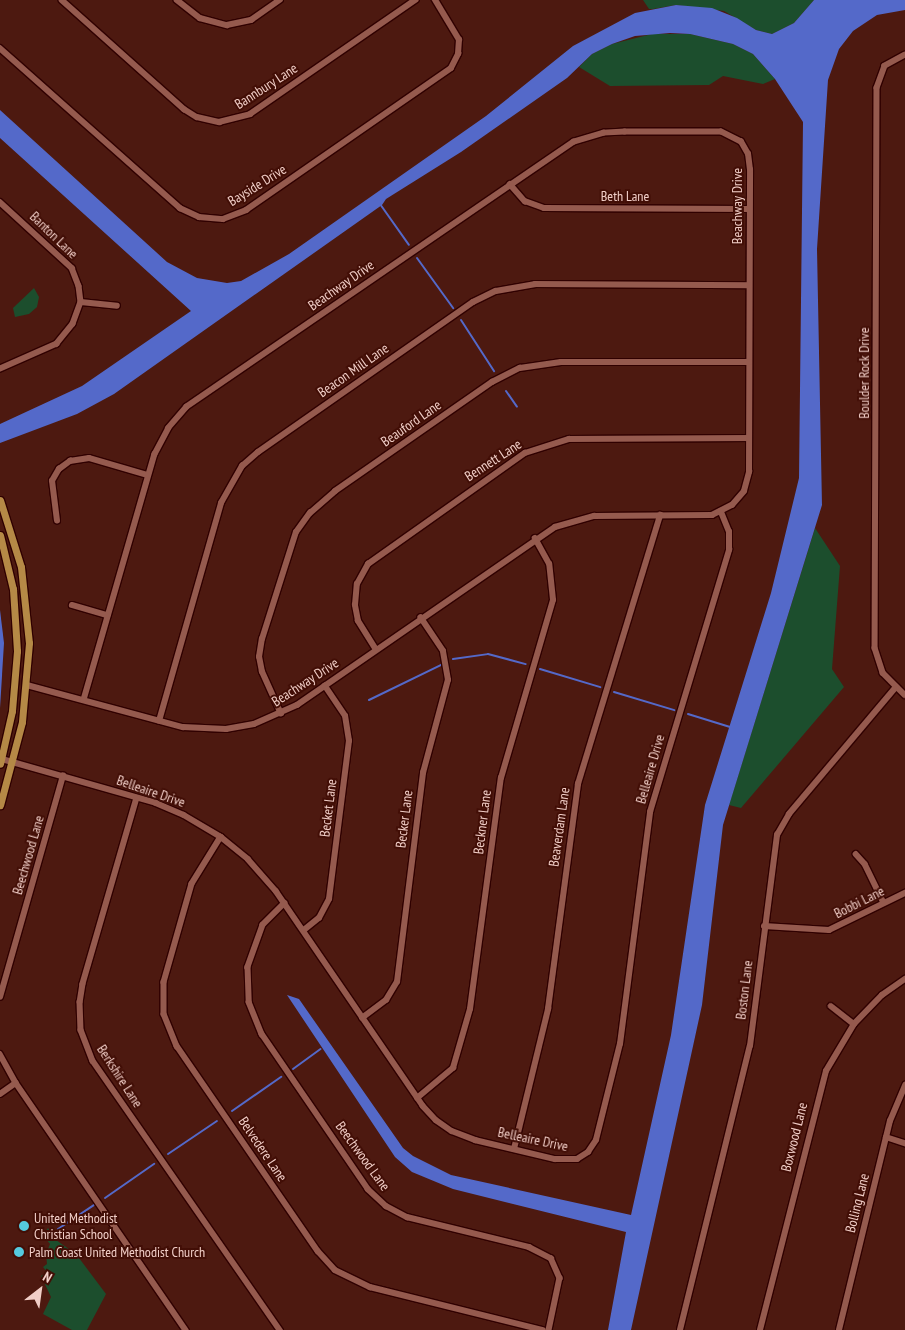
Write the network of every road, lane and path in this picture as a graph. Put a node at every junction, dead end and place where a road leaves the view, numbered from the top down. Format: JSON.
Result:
{"nodes":[{"id":1,"x":62,"y":0,"type":"edge"},
{"id":2,"x":177,"y":0,"type":"edge"},
{"id":3,"x":280,"y":0,"type":"edge"},
{"id":4,"x":415,"y":0,"type":"edge"},
{"id":5,"x":435,"y":0,"type":"edge"},
{"id":6,"x":0,"y":48,"type":"edge"},
{"id":7,"x":905,"y":55,"type":"edge"},
{"id":8,"x":510,"y":184,"type":"junction"},
{"id":9,"x":0,"y":202,"type":"edge"},
{"id":10,"x":750,"y":209,"type":"junction"},
{"id":11,"x":749,"y":285,"type":"junction"},
{"id":12,"x":81,"y":302,"type":"junction"},
{"id":13,"x":117,"y":306,"type":"dead end"},
{"id":14,"x":749,"y":362,"type":"junction"},
{"id":15,"x":0,"y":369,"type":"edge"},
{"id":16,"x":749,"y":438,"type":"junction"},
{"id":17,"x":148,"y":475,"type":"junction"},
{"id":18,"x":0,"y":500,"type":"edge"},
{"id":19,"x":721,"y":512,"type":"junction"},
{"id":20,"x":660,"y":515,"type":"junction"},
{"id":21,"x":57,"y":521,"type":"dead end"},
{"id":22,"x":0,"y":535,"type":"edge"},
{"id":23,"x":535,"y":539,"type":"junction"},
{"id":24,"x":72,"y":605,"type":"dead end"},
{"id":25,"x":108,"y":615,"type":"junction"},
{"id":26,"x":421,"y":618,"type":"junction"},
{"id":27,"x":376,"y":650,"type":"junction"},
{"id":28,"x":27,"y":685,"type":"junction"},
{"id":29,"x":325,"y":686,"type":"junction"},
{"id":30,"x":896,"y":687,"type":"junction"},
{"id":31,"x":905,"y":695,"type":"edge"},
{"id":32,"x":84,"y":700,"type":"junction"},
{"id":33,"x":281,"y":714,"type":"junction"},
{"id":34,"x":159,"y":721,"type":"junction"},
{"id":35,"x":1,"y":761,"type":"edge"},
{"id":36,"x":12,"y":762,"type":"junction"},
{"id":37,"x":63,"y":776,"type":"junction"},
{"id":38,"x":137,"y":798,"type":"junction"},
{"id":39,"x":0,"y":805,"type":"edge"},
{"id":40,"x":221,"y":837,"type":"junction"},
{"id":41,"x":856,"y":854,"type":"dead end"},
{"id":42,"x":905,"y":893,"type":"edge"},
{"id":43,"x":884,"y":902,"type":"junction"},
{"id":44,"x":285,"y":903,"type":"junction"},
{"id":45,"x":764,"y":926,"type":"junction"},
{"id":46,"x":304,"y":930,"type":"junction"},
{"id":47,"x":905,"y":979,"type":"edge"},
{"id":48,"x":0,"y":997,"type":"edge"},
{"id":49,"x":831,"y":1006,"type":"dead end"},
{"id":50,"x":362,"y":1018,"type":"junction"},
{"id":51,"x":854,"y":1024,"type":"junction"},
{"id":52,"x":0,"y":1054,"type":"edge"},
{"id":53,"x":16,"y":1083,"type":"junction"},
{"id":54,"x":905,"y":1085,"type":"edge"},
{"id":55,"x":0,"y":1094,"type":"edge"},
{"id":56,"x":417,"y":1098,"type":"junction"},
{"id":57,"x":886,"y":1138,"type":"junction"},
{"id":58,"x":905,"y":1142,"type":"edge"},
{"id":59,"x":514,"y":1149,"type":"junction"},
{"id":60,"x":186,"y":1330,"type":"edge"},
{"id":61,"x":280,"y":1330,"type":"edge"},
{"id":62,"x":543,"y":1330,"type":"edge"},
{"id":63,"x":549,"y":1330,"type":"edge"},
{"id":64,"x":680,"y":1330,"type":"edge"},
{"id":65,"x":760,"y":1330,"type":"edge"},
{"id":66,"x":839,"y":1330,"type":"edge"}],
"edges":[{"from":1,"to":4,"type":"street","name":"Bannbury Lane"},
{"from":2,"to":3,"type":"street"},
{"from":5,"to":6,"type":"street","name":"Bayside Drive"},
{"from":7,"to":30,"type":"street","name":"Boulder Rock Drive"},
{"from":8,"to":10,"type":"street","name":"Beth Lane"},
{"from":8,"to":10,"type":"street","name":"Beachway Drive"},
{"from":8,"to":17,"type":"street","name":"Beachway Drive"},
{"from":9,"to":12,"type":"street","name":"Banton Lane"},
{"from":10,"to":11,"type":"street","name":"Beachway Drive"},
{"from":11,"to":14,"type":"street","name":"Beachway Drive"},
{"from":11,"to":34,"type":"street","name":"Beacon Mill Lane"},
{"from":12,"to":13,"type":"street"},
{"from":12,"to":15,"type":"street"},
{"from":14,"to":16,"type":"street","name":"Beachway Drive"},
{"from":14,"to":33,"type":"street","name":"Beauford Lane"},
{"from":16,"to":19,"type":"street","name":"Beachway Drive"},
{"from":16,"to":27,"type":"street","name":"Bennett Lane"},
{"from":17,"to":21,"type":"street"},
{"from":17,"to":25,"type":"street","name":"Beachway Drive"},
{"from":18,"to":28,"type":"main road"},
{"from":19,"to":20,"type":"street","name":"Beachway Drive"},
{"from":19,"to":59,"type":"street","name":"Belleaire Drive"},
{"from":20,"to":23,"type":"street","name":"Beachway Drive"},
{"from":20,"to":59,"type":"street","name":"Beaverdam Lane"},
{"from":22,"to":35,"type":"main road"},
{"from":23,"to":26,"type":"street","name":"Beachway Drive"},
{"from":23,"to":56,"type":"street","name":"Beckner Lane"},
{"from":24,"to":25,"type":"street"},
{"from":25,"to":32,"type":"street","name":"Beachway Drive"},
{"from":26,"to":27,"type":"street","name":"Beachway Drive"},
{"from":26,"to":50,"type":"street","name":"Becker Lane"},
{"from":27,"to":29,"type":"street","name":"Beachway Drive"},
{"from":28,"to":32,"type":"street","name":"Beachway Drive"},
{"from":28,"to":36,"type":"main road"},
{"from":29,"to":33,"type":"street","name":"Beachway Drive"},
{"from":29,"to":46,"type":"street","name":"Becket Lane"},
{"from":30,"to":31,"type":"street","name":"Boulder Rock Drive"},
{"from":30,"to":45,"type":"street","name":"Boston Lane"},
{"from":32,"to":34,"type":"street","name":"Beachway Drive"},
{"from":33,"to":34,"type":"street","name":"Beachway Drive"},
{"from":35,"to":36,"type":"street","name":"Belleaire Drive"},
{"from":36,"to":37,"type":"street","name":"Belleaire Drive"},
{"from":36,"to":39,"type":"main road"},
{"from":37,"to":38,"type":"street","name":"Belleaire Drive"},
{"from":37,"to":48,"type":"street","name":"Beechwood Lane"},
{"from":38,"to":40,"type":"street","name":"Belleaire Drive"},
{"from":38,"to":61,"type":"street","name":"Berkshire Lane"},
{"from":40,"to":44,"type":"street","name":"Belleaire Drive"},
{"from":40,"to":62,"type":"street","name":"Belvedere Lane"},
{"from":41,"to":43,"type":"street"},
{"from":42,"to":43,"type":"street","name":"Bobbi Lane"},
{"from":43,"to":45,"type":"street","name":"Bobbi Lane"},
{"from":44,"to":46,"type":"street","name":"Belleaire Drive"},
{"from":44,"to":63,"type":"street","name":"Beechwood Lane"},
{"from":45,"to":64,"type":"street","name":"Boston Lane"},
{"from":46,"to":50,"type":"street","name":"Belleaire Drive"},
{"from":47,"to":51,"type":"street","name":"Boxwood Lane"},
{"from":49,"to":51,"type":"street"},
{"from":50,"to":56,"type":"street","name":"Belleaire Drive"},
{"from":51,"to":65,"type":"street","name":"Boxwood Lane"},
{"from":52,"to":53,"type":"street"},
{"from":53,"to":55,"type":"street"},
{"from":53,"to":60,"type":"street"},
{"from":54,"to":57,"type":"street","name":"Bolling Lane"},
{"from":56,"to":59,"type":"street","name":"Belleaire Drive"},
{"from":57,"to":58,"type":"street"},
{"from":57,"to":66,"type":"street","name":"Bolling Lane"}]}
